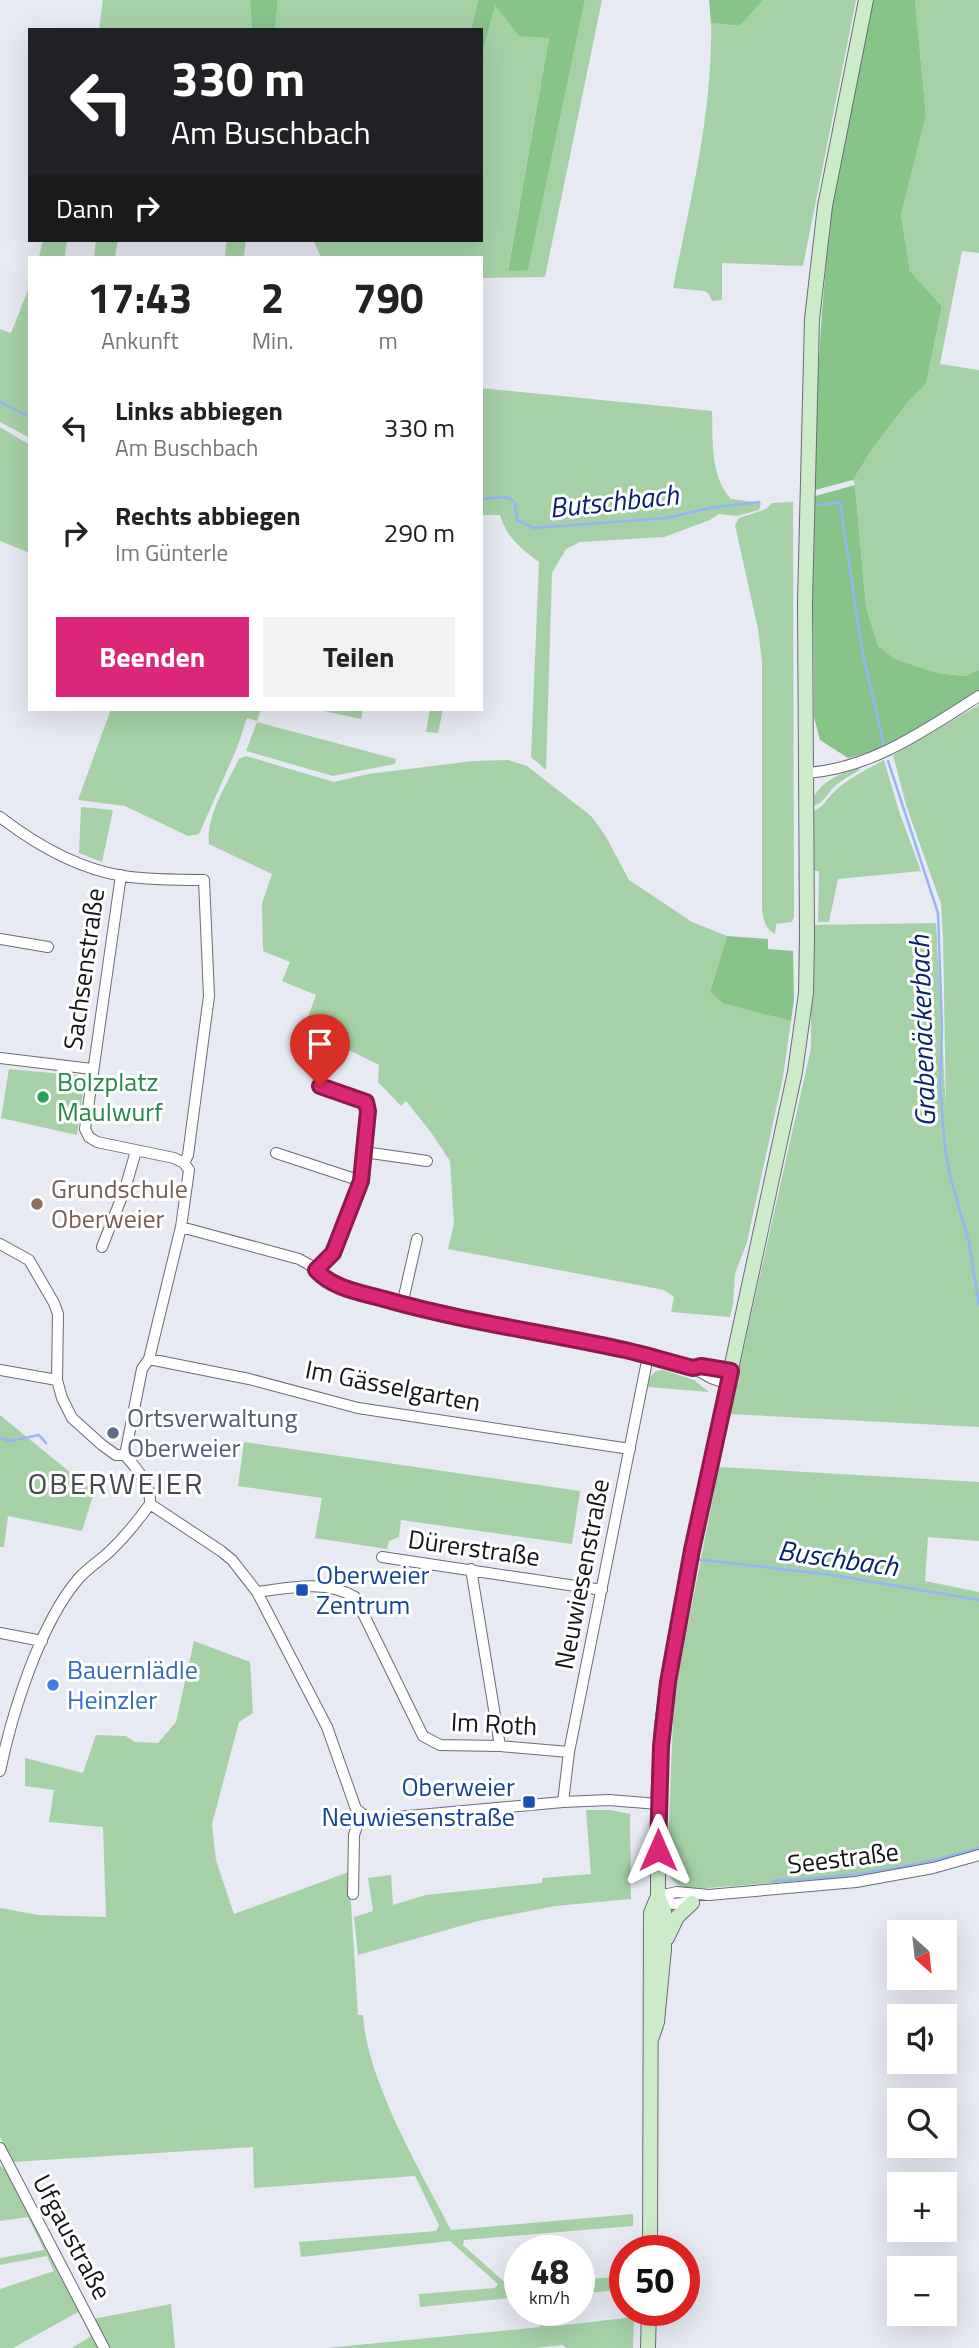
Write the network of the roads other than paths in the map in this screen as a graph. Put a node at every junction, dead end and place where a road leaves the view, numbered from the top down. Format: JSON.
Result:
{"nodes":[{"id":1,"x":866,"y":0,"type":"edge"},
{"id":2,"x":979,"y":696,"type":"edge"},
{"id":3,"x":806,"y":773,"type":"junction"},
{"id":4,"x":0,"y":817,"type":"edge"},
{"id":5,"x":121,"y":876,"type":"junction"},
{"id":6,"x":0,"y":939,"type":"edge"},
{"id":7,"x":47,"y":947,"type":"dead end"},
{"id":8,"x":0,"y":1059,"type":"edge"},
{"id":9,"x":92,"y":1069,"type":"junction"},
{"id":10,"x":320,"y":1086,"type":"dead end"},
{"id":11,"x":135,"y":1151,"type":"junction"},
{"id":12,"x":364,"y":1152,"type":"junction"},
{"id":13,"x":276,"y":1153,"type":"dead end"},
{"id":14,"x":427,"y":1161,"type":"dead end"},
{"id":15,"x":184,"y":1163,"type":"junction"},
{"id":16,"x":361,"y":1181,"type":"junction"},
{"id":17,"x":181,"y":1227,"type":"junction"},
{"id":18,"x":417,"y":1239,"type":"dead end"},
{"id":19,"x":0,"y":1244,"type":"edge"},
{"id":20,"x":102,"y":1247,"type":"dead end"},
{"id":21,"x":316,"y":1270,"type":"junction"},
{"id":22,"x":402,"y":1305,"type":"junction"},
{"id":23,"x":648,"y":1356,"type":"junction"},
{"id":24,"x":149,"y":1359,"type":"junction"},
{"id":25,"x":0,"y":1370,"type":"edge"},
{"id":26,"x":730,"y":1378,"type":"junction"},
{"id":27,"x":57,"y":1380,"type":"junction"},
{"id":28,"x":630,"y":1449,"type":"junction"},
{"id":29,"x":125,"y":1455,"type":"junction"},
{"id":30,"x":150,"y":1504,"type":"junction"},
{"id":31,"x":382,"y":1558,"type":"dead end"},
{"id":32,"x":471,"y":1569,"type":"junction"},
{"id":33,"x":602,"y":1590,"type":"junction"},
{"id":34,"x":257,"y":1591,"type":"junction"},
{"id":35,"x":0,"y":1633,"type":"edge"},
{"id":36,"x":42,"y":1641,"type":"junction"},
{"id":37,"x":500,"y":1746,"type":"junction"},
{"id":38,"x":569,"y":1752,"type":"junction"},
{"id":39,"x":0,"y":1771,"type":"edge"},
{"id":40,"x":563,"y":1802,"type":"junction"},
{"id":41,"x":658,"y":1804,"type":"junction"},
{"id":42,"x":360,"y":1814,"type":"junction"},
{"id":43,"x":979,"y":1855,"type":"edge"},
{"id":44,"x":353,"y":1894,"type":"dead end"},
{"id":45,"x":709,"y":1895,"type":"junction"},
{"id":46,"x":658,"y":1896,"type":"junction"},
{"id":47,"x":692,"y":1903,"type":"junction"},
{"id":48,"x":664,"y":1949,"type":"junction"},
{"id":49,"x":652,"y":2037,"type":"junction"},
{"id":50,"x":0,"y":2148,"type":"edge"},
{"id":51,"x":650,"y":2235,"type":"edge"},
{"id":52,"x":649,"y":2326,"type":"edge"},
{"id":53,"x":104,"y":2348,"type":"edge"},
{"id":54,"x":648,"y":2348,"type":"edge"}],
"edges":[{"from":1,"to":3,"type":"main road"},
{"from":2,"to":3,"type":"street"},
{"from":3,"to":26,"type":"main road"},
{"from":4,"to":5,"type":"street"},
{"from":5,"to":9,"type":"street","name":"Sachsenstraße"},
{"from":5,"to":15,"type":"street"},
{"from":6,"to":7,"type":"street"},
{"from":8,"to":9,"type":"street"},
{"from":9,"to":11,"type":"street","name":"Sachsenstraße"},
{"from":10,"to":12,"type":"street"},
{"from":11,"to":15,"type":"street","name":"Sachsenstraße"},
{"from":11,"to":20,"type":"street"},
{"from":12,"to":14,"type":"street"},
{"from":12,"to":16,"type":"street"},
{"from":13,"to":16,"type":"street"},
{"from":15,"to":17,"type":"street"},
{"from":16,"to":21,"type":"street"},
{"from":17,"to":21,"type":"street"},
{"from":17,"to":24,"type":"street"},
{"from":18,"to":22,"type":"street"},
{"from":19,"to":27,"type":"street"},
{"from":21,"to":22,"type":"street"},
{"from":22,"to":23,"type":"street"},
{"from":23,"to":26,"type":"street"},
{"from":23,"to":28,"type":"street","name":"Neuwiesenstraße"},
{"from":24,"to":28,"type":"street","name":"Im Gässelgarten"},
{"from":24,"to":29,"type":"street"},
{"from":25,"to":27,"type":"street"},
{"from":26,"to":41,"type":"main road"},
{"from":27,"to":29,"type":"street"},
{"from":28,"to":33,"type":"street","name":"Neuwiesenstraße"},
{"from":29,"to":30,"type":"street"},
{"from":30,"to":34,"type":"street"},
{"from":30,"to":36,"type":"street"},
{"from":31,"to":32,"type":"street","name":"Dürerstraße"},
{"from":32,"to":33,"type":"street","name":"Dürerstraße"},
{"from":32,"to":37,"type":"street"},
{"from":33,"to":38,"type":"street","name":"Neuwiesenstraße"},
{"from":34,"to":37,"type":"street","name":"Im Roth"},
{"from":34,"to":42,"type":"street"},
{"from":35,"to":36,"type":"street"},
{"from":36,"to":39,"type":"street"},
{"from":37,"to":38,"type":"street","name":"Im Roth"},
{"from":38,"to":40,"type":"street","name":"Neuwiesenstraße"},
{"from":40,"to":41,"type":"street"},
{"from":40,"to":42,"type":"street"},
{"from":41,"to":46,"type":"main road"},
{"from":42,"to":44,"type":"street"},
{"from":43,"to":45,"type":"street","name":"Seestraße"},
{"from":45,"to":46,"type":"street","name":"Seestraße"},
{"from":45,"to":47,"type":"street","name":"Seestraße"},
{"from":46,"to":47,"type":"street"},
{"from":46,"to":48,"type":"main road"},
{"from":46,"to":49,"type":"main road"},
{"from":47,"to":48,"type":"main road"},
{"from":48,"to":49,"type":"main road"},
{"from":49,"to":51,"type":"main road"},
{"from":50,"to":53,"type":"street","name":"Ufgaustraße"},
{"from":52,"to":54,"type":"main road"}]}
